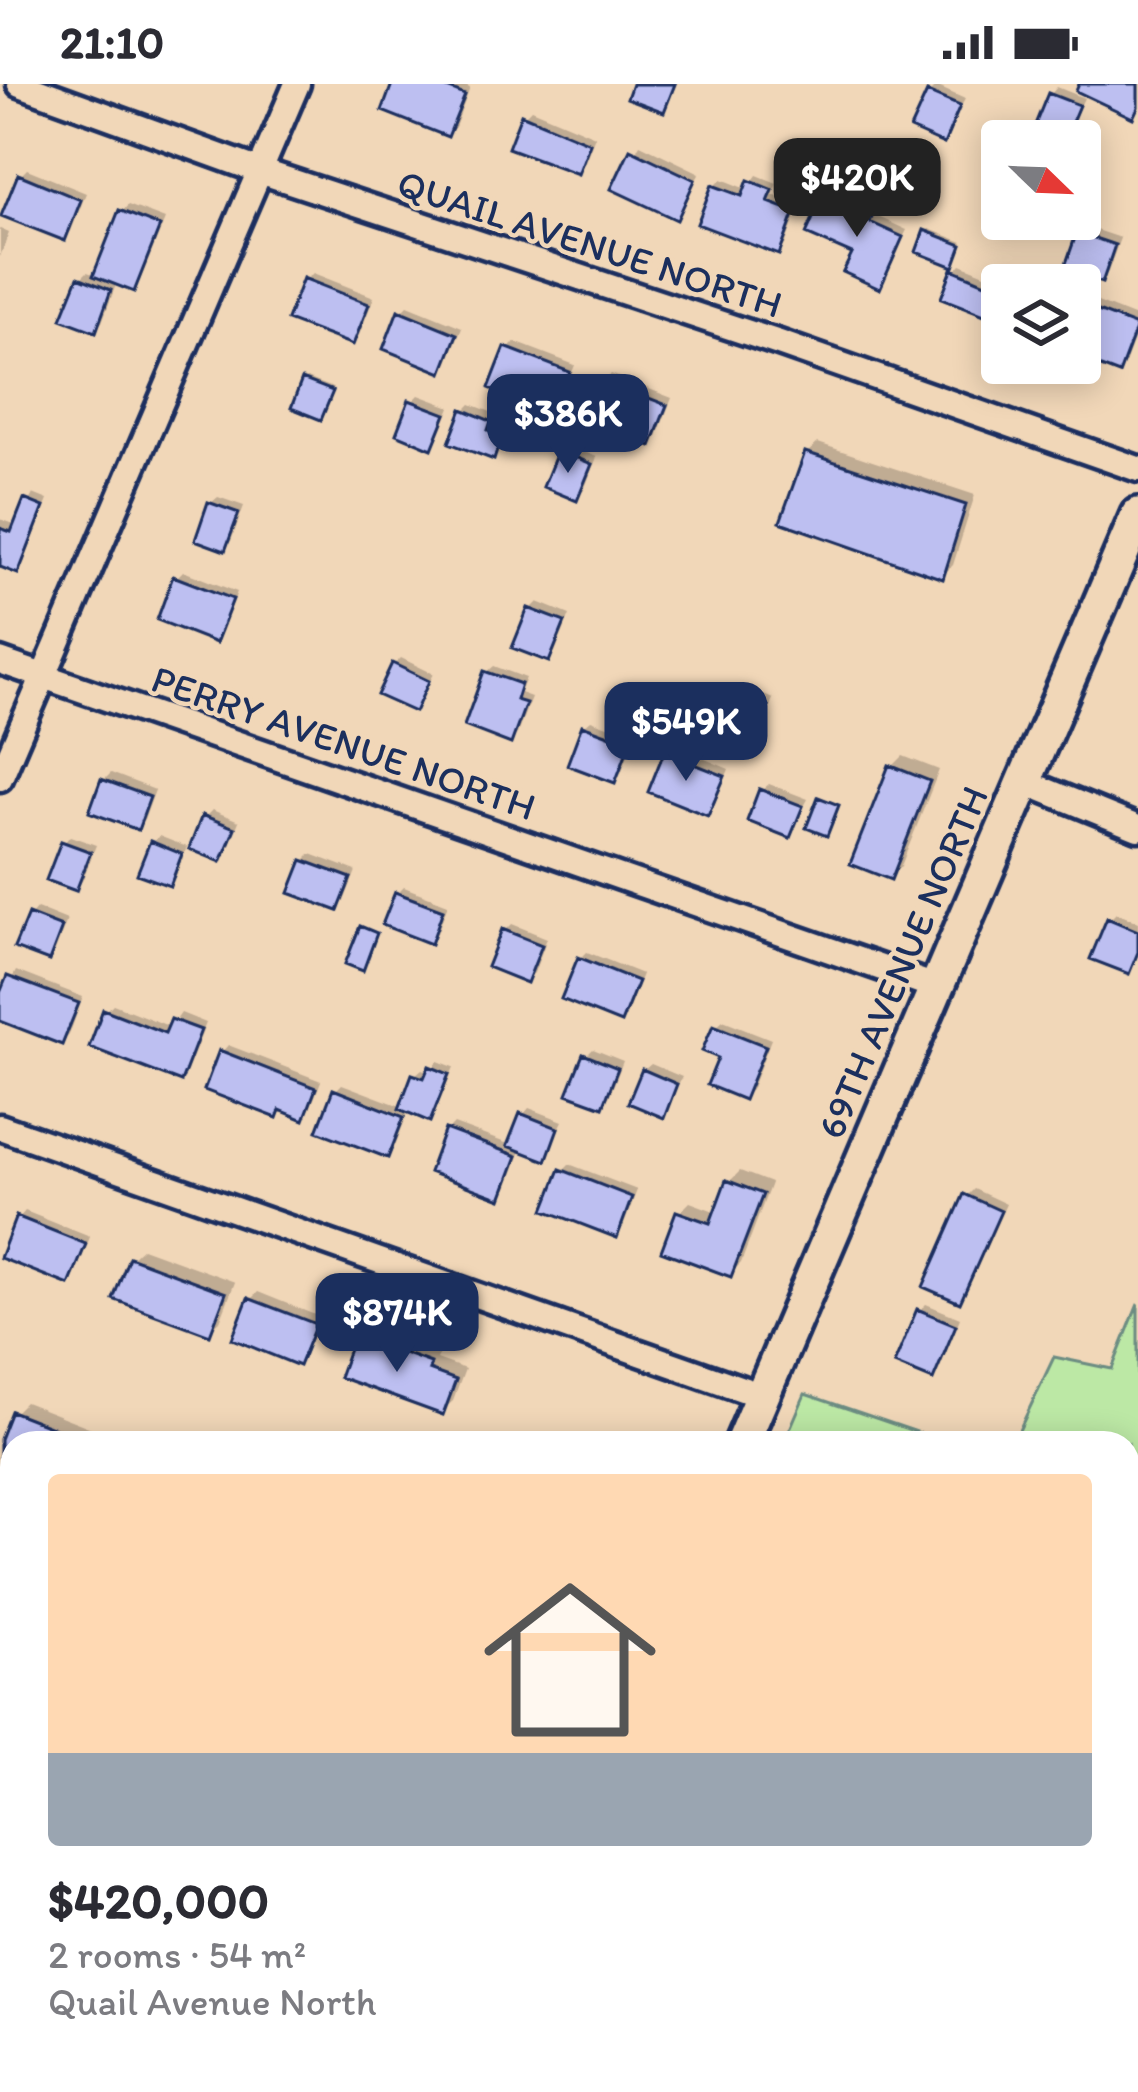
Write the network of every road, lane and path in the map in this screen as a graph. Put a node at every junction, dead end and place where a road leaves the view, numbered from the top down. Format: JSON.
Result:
{"nodes":[{"id":1,"x":20,"y":84,"type":"edge"},
{"id":2,"x":297,"y":84,"type":"edge"},
{"id":3,"x":260,"y":171,"type":"junction"},
{"id":4,"x":1138,"y":470,"type":"edge"},
{"id":5,"x":1138,"y":515,"type":"edge"},
{"id":6,"x":0,"y":661,"type":"edge"},
{"id":7,"x":44,"y":676,"type":"junction"},
{"id":8,"x":0,"y":778,"type":"edge"},
{"id":9,"x":1025,"y":782,"type":"junction"},
{"id":10,"x":1138,"y":828,"type":"edge"},
{"id":11,"x":936,"y":987,"type":"junction"},
{"id":12,"x":0,"y":1127,"type":"edge"},
{"id":13,"x":762,"y":1396,"type":"junction"},
{"id":14,"x":747,"y":1431,"type":"edge"}],
"edges":[{"from":1,"to":3,"type":"street","name":"QUAIL AVENUE NORTH"},
{"from":2,"to":3,"type":"street"},
{"from":3,"to":4,"type":"street","name":"QUAIL AVENUE NORTH"},
{"from":3,"to":7,"type":"street"},
{"from":5,"to":9,"type":"street","name":"69TH AVENUE NORTH"},
{"from":6,"to":7,"type":"street","name":"PERRY AVENUE NORTH"},
{"from":7,"to":8,"type":"street"},
{"from":7,"to":11,"type":"street","name":"PERRY AVENUE NORTH"},
{"from":9,"to":10,"type":"street"},
{"from":9,"to":11,"type":"street","name":"69TH AVENUE NORTH"},
{"from":11,"to":13,"type":"street","name":"69TH AVENUE NORTH"},
{"from":12,"to":13,"type":"street"},
{"from":13,"to":14,"type":"street","name":"69TH AVENUE NORTH"}]}
